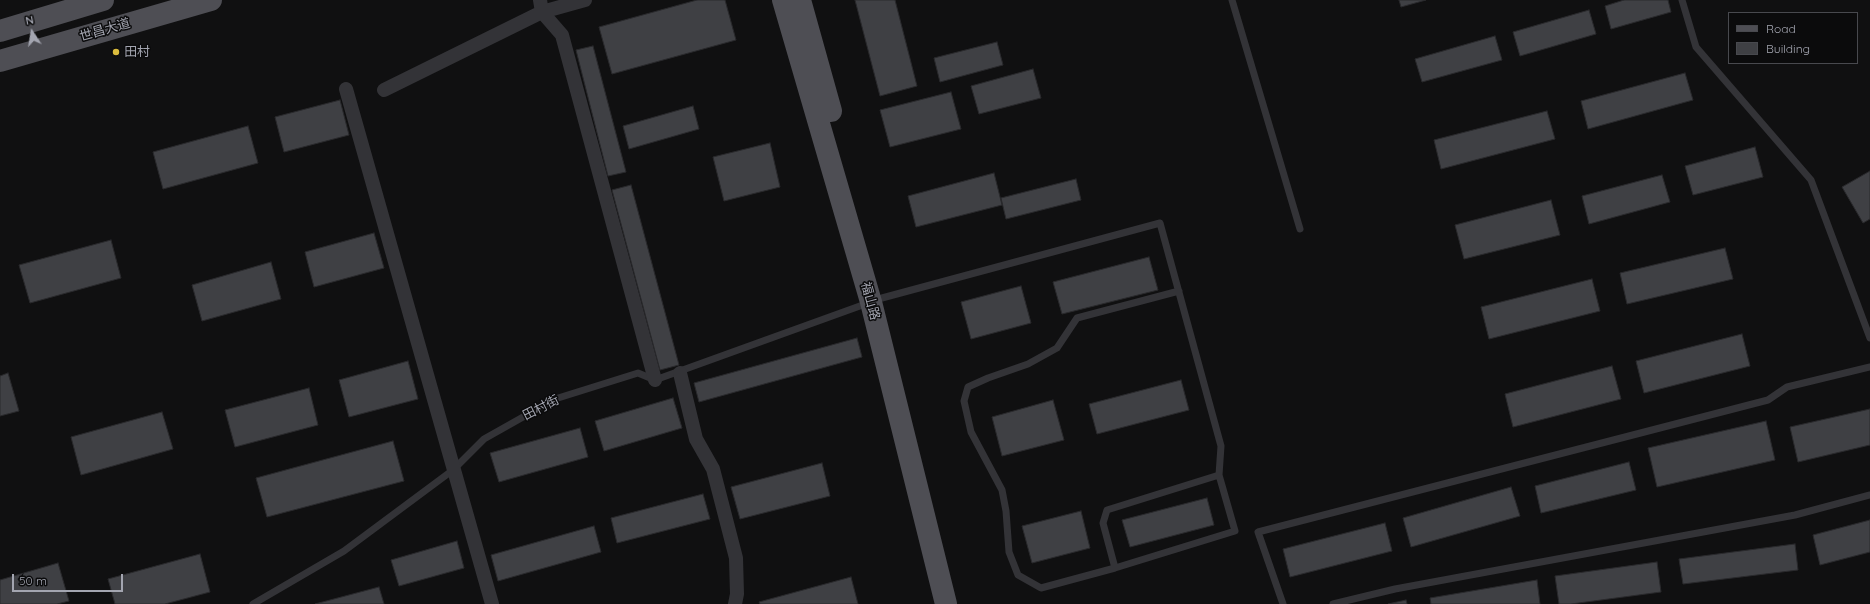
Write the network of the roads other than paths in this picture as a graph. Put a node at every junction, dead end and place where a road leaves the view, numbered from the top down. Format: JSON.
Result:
{"nodes":[{"id":1,"x":103,"y":0,"type":"edge"},
{"id":2,"x":211,"y":0,"type":"edge"},
{"id":3,"x":585,"y":0,"type":"edge"},
{"id":4,"x":783,"y":0,"type":"edge"},
{"id":5,"x":800,"y":0,"type":"edge"},
{"id":6,"x":1232,"y":0,"type":"edge"},
{"id":7,"x":1682,"y":0,"type":"edge"},
{"id":8,"x":541,"y":6,"type":"edge"},
{"id":9,"x":0,"y":31,"type":"edge"},
{"id":10,"x":0,"y":61,"type":"edge"},
{"id":11,"x":346,"y":89,"type":"dead end"},
{"id":12,"x":384,"y":90,"type":"dead end"},
{"id":13,"x":1300,"y":229,"type":"dead end"},
{"id":14,"x":1179,"y":291,"type":"junction"},
{"id":15,"x":876,"y":300,"type":"junction"},
{"id":16,"x":1870,"y":338,"type":"edge"},
{"id":17,"x":1870,"y":367,"type":"edge"},
{"id":18,"x":680,"y":373,"type":"junction"},
{"id":19,"x":655,"y":380,"type":"junction"},
{"id":20,"x":453,"y":470,"type":"junction"},
{"id":21,"x":1219,"y":475,"type":"junction"},
{"id":22,"x":1870,"y":495,"type":"edge"},
{"id":23,"x":1115,"y":568,"type":"junction"},
{"id":24,"x":253,"y":604,"type":"edge"},
{"id":25,"x":492,"y":604,"type":"edge"},
{"id":26,"x":735,"y":604,"type":"edge"},
{"id":27,"x":946,"y":604,"type":"edge"},
{"id":28,"x":959,"y":604,"type":"edge"},
{"id":29,"x":1283,"y":604,"type":"edge"},
{"id":30,"x":1333,"y":604,"type":"edge"}],
"edges":[{"from":1,"to":9,"type":"main road"},
{"from":2,"to":10,"type":"main road","name":"世昌大道"},
{"from":3,"to":8,"type":"street"},
{"from":4,"to":15,"type":"main road","name":"福山路"},
{"from":5,"to":15,"type":"main road"},
{"from":6,"to":13,"type":"lane"},
{"from":7,"to":16,"type":"lane"},
{"from":8,"to":12,"type":"street"},
{"from":8,"to":19,"type":"street"},
{"from":11,"to":20,"type":"street"},
{"from":14,"to":15,"type":"lane"},
{"from":14,"to":21,"type":"lane"},
{"from":14,"to":23,"type":"lane"},
{"from":15,"to":18,"type":"lane"},
{"from":15,"to":27,"type":"main road","name":"福山路"},
{"from":15,"to":28,"type":"main road"},
{"from":17,"to":29,"type":"lane"},
{"from":18,"to":19,"type":"lane"},
{"from":18,"to":26,"type":"street"},
{"from":19,"to":20,"type":"lane","name":"田村街"},
{"from":20,"to":24,"type":"lane","name":"田村街"},
{"from":20,"to":25,"type":"street"},
{"from":21,"to":23,"type":"lane"},
{"from":21,"to":23,"type":"lane"},
{"from":22,"to":30,"type":"lane"}]}
